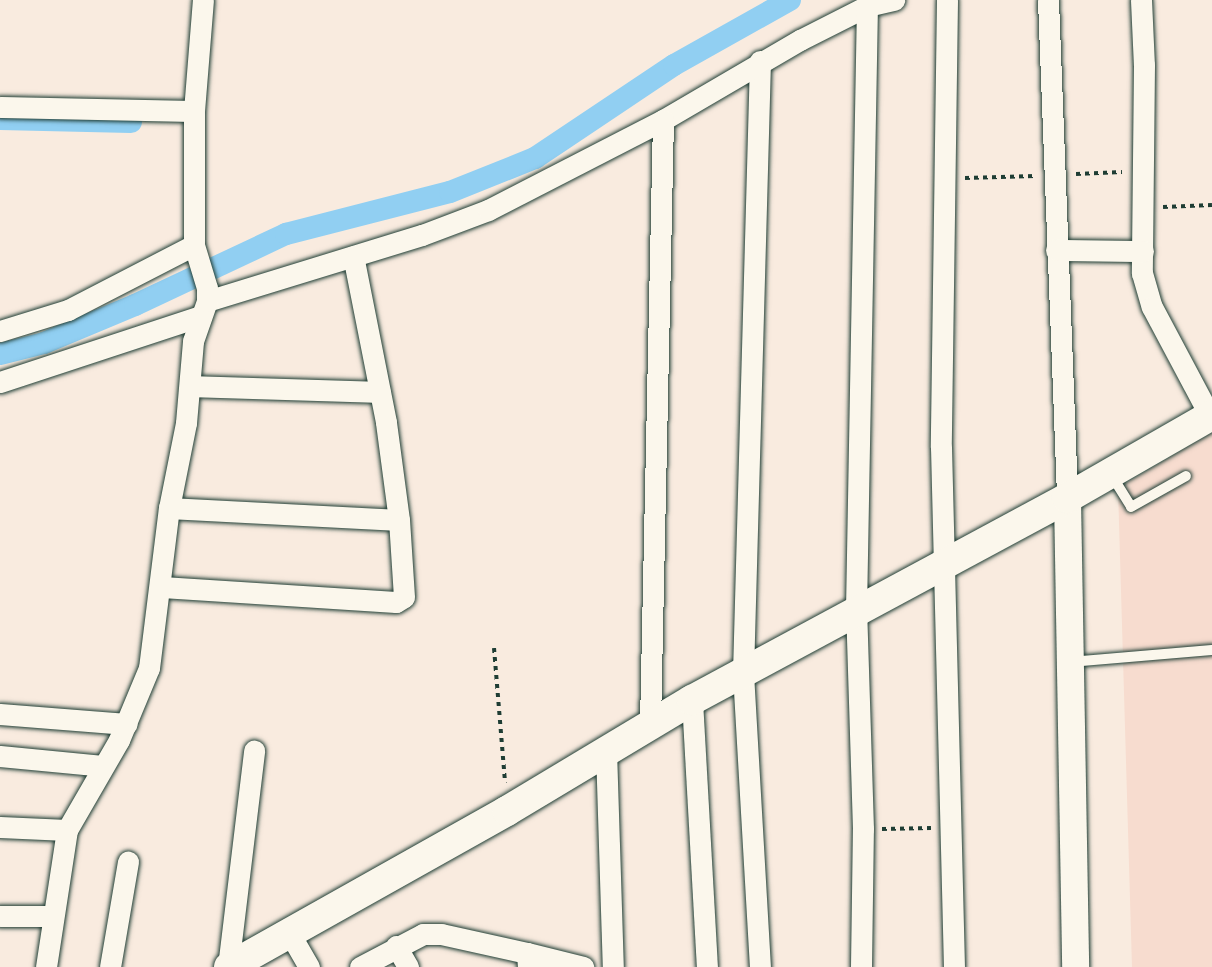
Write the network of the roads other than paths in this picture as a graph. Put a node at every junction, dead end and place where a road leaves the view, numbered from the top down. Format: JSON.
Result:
{"nodes":[{"id":1,"x":203,"y":0,"type":"edge"},
{"id":2,"x":894,"y":0,"type":"edge"},
{"id":3,"x":947,"y":0,"type":"edge"},
{"id":4,"x":1048,"y":0,"type":"edge"},
{"id":5,"x":1141,"y":0,"type":"edge"},
{"id":6,"x":867,"y":6,"type":"junction"},
{"id":7,"x":760,"y":61,"type":"junction"},
{"id":8,"x":0,"y":107,"type":"edge"},
{"id":9,"x":194,"y":111,"type":"junction"},
{"id":10,"x":663,"y":120,"type":"junction"},
{"id":11,"x":1056,"y":250,"type":"junction"},
{"id":12,"x":1143,"y":251,"type":"junction"},
{"id":13,"x":196,"y":252,"type":"junction"},
{"id":14,"x":353,"y":256,"type":"junction"},
{"id":15,"x":205,"y":302,"type":"junction"},
{"id":16,"x":0,"y":331,"type":"edge"},
{"id":17,"x":0,"y":382,"type":"edge"},
{"id":18,"x":190,"y":386,"type":"junction"},
{"id":19,"x":380,"y":392,"type":"junction"},
{"id":20,"x":1211,"y":415,"type":"edge"},
{"id":21,"x":1111,"y":473,"type":"junction"},
{"id":22,"x":1186,"y":476,"type":"dead end"},
{"id":23,"x":1067,"y":498,"type":"junction"},
{"id":24,"x":169,"y":508,"type":"junction"},
{"id":25,"x":399,"y":520,"type":"junction"},
{"id":26,"x":944,"y":564,"type":"junction"},
{"id":27,"x":162,"y":587,"type":"junction"},
{"id":28,"x":856,"y":610,"type":"junction"},
{"id":29,"x":1212,"y":650,"type":"edge"},
{"id":30,"x":1069,"y":662,"type":"junction"},
{"id":31,"x":743,"y":673,"type":"junction"},
{"id":32,"x":692,"y":700,"type":"junction"},
{"id":33,"x":0,"y":714,"type":"edge"},
{"id":34,"x":127,"y":724,"type":"junction"},
{"id":35,"x":650,"y":724,"type":"junction"},
{"id":36,"x":606,"y":750,"type":"junction"},
{"id":37,"x":254,"y":752,"type":"dead end"},
{"id":38,"x":0,"y":756,"type":"edge"},
{"id":39,"x":103,"y":766,"type":"junction"},
{"id":40,"x":0,"y":827,"type":"edge"},
{"id":41,"x":67,"y":830,"type":"junction"},
{"id":42,"x":128,"y":862,"type":"dead end"},
{"id":43,"x":0,"y":916,"type":"edge"},
{"id":44,"x":53,"y":916,"type":"junction"},
{"id":45,"x":290,"y":934,"type":"junction"},
{"id":46,"x":396,"y":946,"type":"junction"},
{"id":47,"x":528,"y":960,"type":"edge"},
{"id":48,"x":235,"y":966,"type":"edge"},
{"id":49,"x":46,"y":967,"type":"edge"},
{"id":50,"x":110,"y":967,"type":"edge"},
{"id":51,"x":309,"y":967,"type":"edge"},
{"id":52,"x":360,"y":967,"type":"edge"},
{"id":53,"x":408,"y":967,"type":"edge"},
{"id":54,"x":583,"y":967,"type":"edge"},
{"id":55,"x":613,"y":967,"type":"edge"},
{"id":56,"x":707,"y":967,"type":"edge"},
{"id":57,"x":760,"y":967,"type":"edge"},
{"id":58,"x":861,"y":967,"type":"edge"},
{"id":59,"x":954,"y":967,"type":"edge"},
{"id":60,"x":1075,"y":967,"type":"edge"}],
"edges":[{"from":1,"to":9,"type":"street"},
{"from":2,"to":6,"type":"street"},
{"from":3,"to":26,"type":"street"},
{"from":4,"to":11,"type":"street"},
{"from":5,"to":12,"type":"street"},
{"from":6,"to":7,"type":"street"},
{"from":6,"to":28,"type":"street"},
{"from":7,"to":10,"type":"street"},
{"from":7,"to":31,"type":"street"},
{"from":8,"to":9,"type":"street"},
{"from":9,"to":13,"type":"street"},
{"from":10,"to":14,"type":"street"},
{"from":10,"to":35,"type":"street"},
{"from":11,"to":12,"type":"street"},
{"from":11,"to":23,"type":"street"},
{"from":12,"to":20,"type":"street"},
{"from":13,"to":15,"type":"street"},
{"from":13,"to":16,"type":"street"},
{"from":14,"to":15,"type":"street"},
{"from":14,"to":19,"type":"street"},
{"from":15,"to":17,"type":"street"},
{"from":15,"to":18,"type":"street"},
{"from":18,"to":19,"type":"street"},
{"from":18,"to":24,"type":"street"},
{"from":19,"to":25,"type":"street"},
{"from":20,"to":21,"type":"main road"},
{"from":21,"to":22,"type":"lane"},
{"from":21,"to":23,"type":"main road"},
{"from":23,"to":26,"type":"main road"},
{"from":23,"to":30,"type":"street"},
{"from":24,"to":25,"type":"street"},
{"from":24,"to":27,"type":"street"},
{"from":25,"to":27,"type":"street"},
{"from":26,"to":28,"type":"main road"},
{"from":26,"to":59,"type":"street"},
{"from":27,"to":34,"type":"street"},
{"from":28,"to":31,"type":"main road"},
{"from":28,"to":58,"type":"street"},
{"from":29,"to":30,"type":"lane"},
{"from":30,"to":60,"type":"street"},
{"from":31,"to":32,"type":"main road"},
{"from":31,"to":57,"type":"street"},
{"from":32,"to":35,"type":"main road"},
{"from":32,"to":56,"type":"street"},
{"from":33,"to":34,"type":"street"},
{"from":34,"to":39,"type":"street"},
{"from":35,"to":36,"type":"main road"},
{"from":36,"to":45,"type":"main road"},
{"from":36,"to":55,"type":"street"},
{"from":37,"to":48,"type":"street"},
{"from":38,"to":39,"type":"street"},
{"from":39,"to":41,"type":"street"},
{"from":40,"to":41,"type":"street"},
{"from":41,"to":44,"type":"street"},
{"from":42,"to":50,"type":"street"},
{"from":43,"to":44,"type":"street"},
{"from":44,"to":49,"type":"street"},
{"from":45,"to":48,"type":"main road"},
{"from":45,"to":51,"type":"street"},
{"from":46,"to":47,"type":"street"},
{"from":46,"to":52,"type":"street"},
{"from":46,"to":53,"type":"street"},
{"from":47,"to":54,"type":"street"}]}
